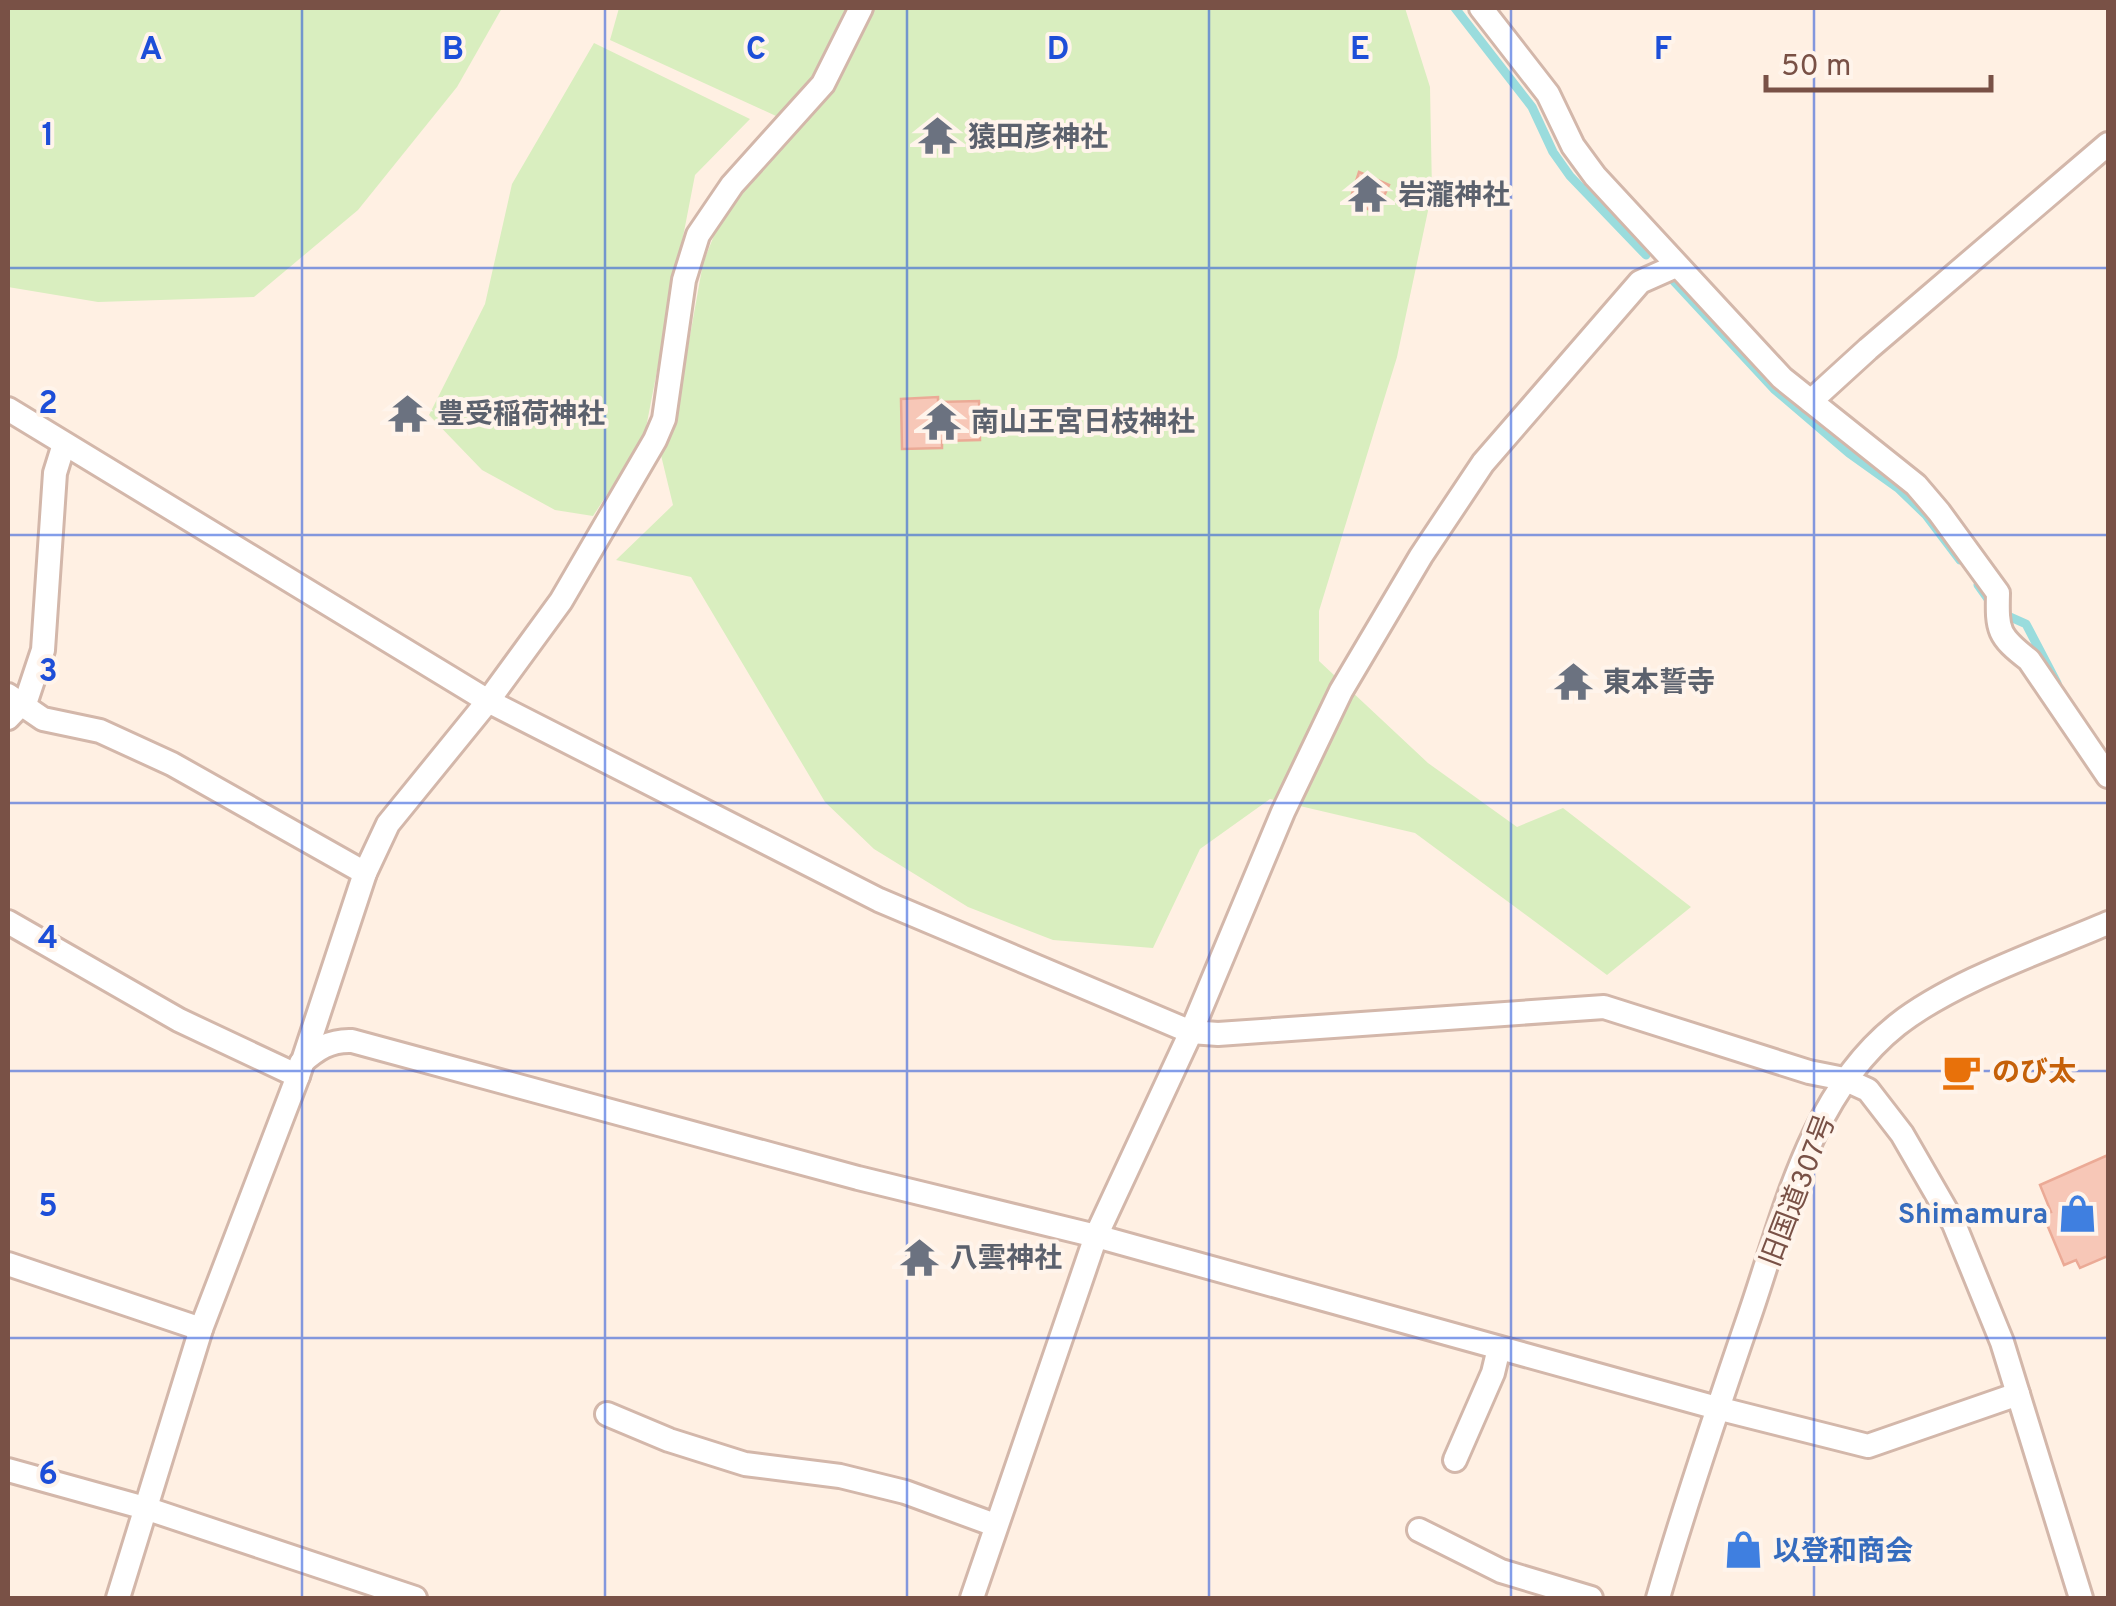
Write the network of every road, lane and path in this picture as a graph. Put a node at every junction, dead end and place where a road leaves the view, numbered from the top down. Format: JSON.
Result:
{"nodes":[{"id":1,"x":861,"y":8,"type":"edge"},
{"id":2,"x":1481,"y":8,"type":"edge"},
{"id":3,"x":2108,"y":144,"type":"edge"},
{"id":4,"x":1676,"y":266,"type":"junction"},
{"id":5,"x":1811,"y":402,"type":"junction"},
{"id":6,"x":8,"y":409,"type":"edge"},
{"id":7,"x":64,"y":444,"type":"junction"},
{"id":8,"x":488,"y":701,"type":"junction"},
{"id":9,"x":12,"y":706,"type":"edge"},
{"id":10,"x":2108,"y":776,"type":"edge"},
{"id":11,"x":365,"y":873,"type":"junction"},
{"id":12,"x":8,"y":922,"type":"edge"},
{"id":13,"x":2108,"y":923,"type":"edge"},
{"id":14,"x":1191,"y":1032,"type":"junction"},
{"id":15,"x":299,"y":1070,"type":"junction"},
{"id":16,"x":1844,"y":1079,"type":"junction"},
{"id":17,"x":1096,"y":1236,"type":"junction"},
{"id":18,"x":8,"y":1264,"type":"edge"},
{"id":19,"x":201,"y":1329,"type":"junction"},
{"id":20,"x":1499,"y":1348,"type":"junction"},
{"id":21,"x":2018,"y":1394,"type":"junction"},
{"id":22,"x":1718,"y":1408,"type":"junction"},
{"id":23,"x":606,"y":1414,"type":"dead end"},
{"id":24,"x":1455,"y":1460,"type":"dead end"},
{"id":25,"x":8,"y":1470,"type":"edge"},
{"id":26,"x":144,"y":1508,"type":"junction"},
{"id":27,"x":995,"y":1525,"type":"junction"},
{"id":28,"x":1419,"y":1530,"type":"dead end"},
{"id":29,"x":118,"y":1598,"type":"edge"},
{"id":30,"x":415,"y":1598,"type":"edge"},
{"id":31,"x":972,"y":1598,"type":"edge"},
{"id":32,"x":1591,"y":1598,"type":"edge"},
{"id":33,"x":1658,"y":1598,"type":"edge"},
{"id":34,"x":2081,"y":1598,"type":"edge"}],
"edges":[{"from":1,"to":8,"type":"street"},
{"from":2,"to":4,"type":"street"},
{"from":3,"to":5,"type":"street"},
{"from":4,"to":5,"type":"street"},
{"from":4,"to":14,"type":"street"},
{"from":5,"to":10,"type":"street"},
{"from":6,"to":7,"type":"street"},
{"from":7,"to":8,"type":"street"},
{"from":7,"to":9,"type":"street"},
{"from":8,"to":11,"type":"street"},
{"from":8,"to":14,"type":"street"},
{"from":9,"to":11,"type":"street"},
{"from":11,"to":15,"type":"street"},
{"from":12,"to":15,"type":"street"},
{"from":13,"to":16,"type":"street","name":"旧国道307号"},
{"from":14,"to":16,"type":"street"},
{"from":14,"to":17,"type":"street"},
{"from":15,"to":17,"type":"street"},
{"from":15,"to":19,"type":"street"},
{"from":16,"to":21,"type":"street"},
{"from":16,"to":22,"type":"street","name":"旧国道307号"},
{"from":17,"to":20,"type":"street"},
{"from":17,"to":27,"type":"street"},
{"from":18,"to":19,"type":"street"},
{"from":19,"to":26,"type":"street"},
{"from":20,"to":22,"type":"street"},
{"from":20,"to":24,"type":"street"},
{"from":21,"to":22,"type":"street"},
{"from":21,"to":34,"type":"street"},
{"from":22,"to":33,"type":"street","name":"旧国道307号"},
{"from":23,"to":27,"type":"street"},
{"from":25,"to":26,"type":"street"},
{"from":26,"to":29,"type":"street"},
{"from":26,"to":30,"type":"street"},
{"from":27,"to":31,"type":"street"},
{"from":28,"to":32,"type":"street"}]}
